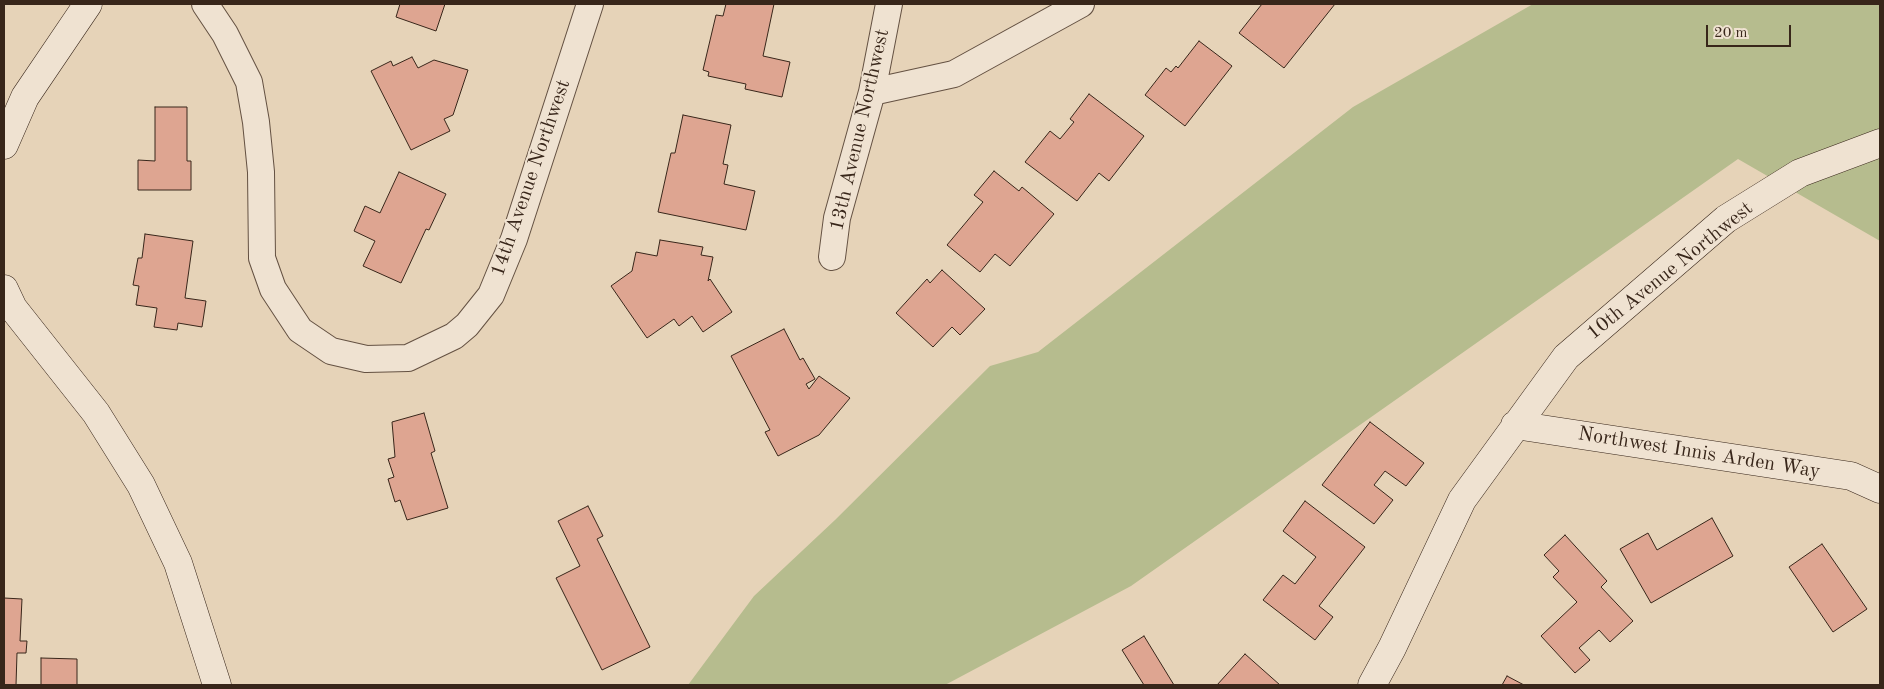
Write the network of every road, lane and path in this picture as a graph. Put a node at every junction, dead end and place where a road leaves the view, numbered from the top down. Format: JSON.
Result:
{"nodes":[{"id":1,"x":88,"y":4,"type":"edge"},
{"id":2,"x":205,"y":4,"type":"edge"},
{"id":3,"x":590,"y":4,"type":"edge"},
{"id":4,"x":889,"y":4,"type":"edge"},
{"id":5,"x":1081,"y":4,"type":"edge"},
{"id":6,"x":872,"y":92,"type":"junction"},
{"id":7,"x":1880,"y":143,"type":"edge"},
{"id":8,"x":4,"y":144,"type":"edge"},
{"id":9,"x":832,"y":257,"type":"dead end"},
{"id":10,"x":4,"y":289,"type":"edge"},
{"id":11,"x":1515,"y":425,"type":"junction"},
{"id":12,"x":1880,"y":489,"type":"edge"},
{"id":13,"x":217,"y":685,"type":"edge"},
{"id":14,"x":1372,"y":685,"type":"edge"}],
"edges":[{"from":1,"to":8,"type":"street"},
{"from":2,"to":3,"type":"street","name":"14th Avenue Northwest"},
{"from":4,"to":6,"type":"street","name":"13th Avenue Northwest"},
{"from":5,"to":6,"type":"street"},
{"from":6,"to":9,"type":"street","name":"13th Avenue Northwest"},
{"from":7,"to":11,"type":"street","name":"10th Avenue Northwest"},
{"from":10,"to":13,"type":"street"},
{"from":11,"to":12,"type":"street","name":"Northwest Innis Arden Way"},
{"from":11,"to":14,"type":"street","name":"10th Avenue Northwest"}]}
